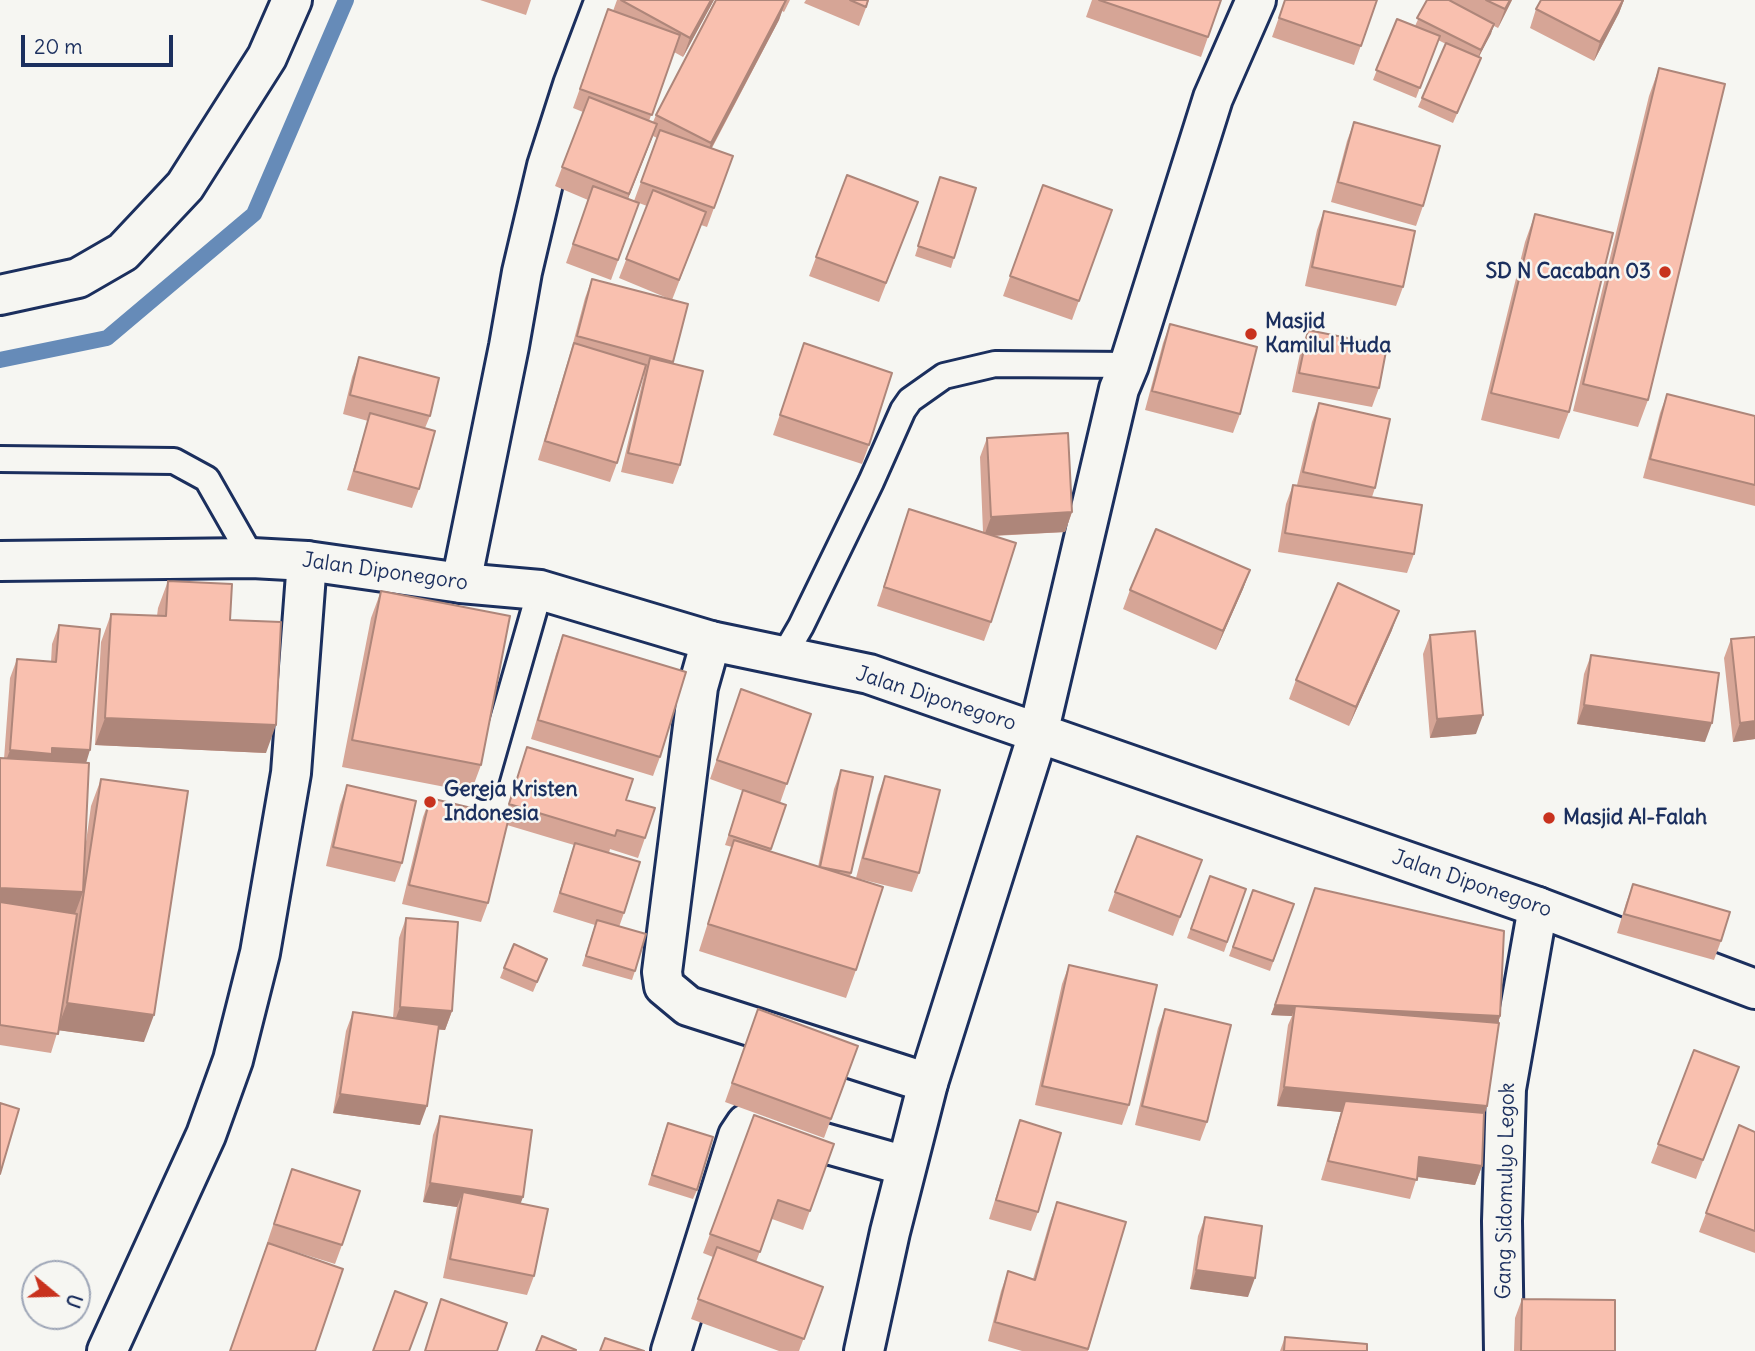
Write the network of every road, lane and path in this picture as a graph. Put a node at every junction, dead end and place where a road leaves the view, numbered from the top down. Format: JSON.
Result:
{"nodes":[{"id":1,"x":292,"y":0,"type":"edge"},
{"id":2,"x":605,"y":0,"type":"edge"},
{"id":3,"x":1256,"y":0,"type":"edge"},
{"id":4,"x":0,"y":295,"type":"edge"},
{"id":5,"x":1129,"y":365,"type":"junction"},
{"id":6,"x":0,"y":459,"type":"edge"},
{"id":7,"x":252,"y":558,"type":"junction"},
{"id":8,"x":0,"y":561,"type":"edge"},
{"id":9,"x":307,"y":561,"type":"junction"},
{"id":10,"x":461,"y":583,"type":"junction"},
{"id":11,"x":540,"y":590,"type":"junction"},
{"id":12,"x":711,"y":641,"type":"junction"},
{"id":13,"x":783,"y":657,"type":"junction"},
{"id":14,"x":1038,"y":734,"type":"junction"},
{"id":15,"x":484,"y":786,"type":"edge"},
{"id":16,"x":1538,"y":906,"type":"junction"},
{"id":17,"x":1755,"y":989,"type":"edge"},
{"id":18,"x":928,"y":1083,"type":"junction"},
{"id":19,"x":906,"y":1166,"type":"junction"},
{"id":20,"x":107,"y":1351,"type":"edge"},
{"id":21,"x":671,"y":1351,"type":"edge"},
{"id":22,"x":864,"y":1351,"type":"edge"},
{"id":23,"x":1504,"y":1351,"type":"edge"}],
"edges":[{"from":1,"to":4,"type":"street"},
{"from":2,"to":10,"type":"street"},
{"from":3,"to":5,"type":"street"},
{"from":5,"to":13,"type":"lane"},
{"from":5,"to":14,"type":"street"},
{"from":6,"to":7,"type":"lane"},
{"from":7,"to":8,"type":"street","name":"Jalan Diponegoro"},
{"from":7,"to":9,"type":"street","name":"Jalan Diponegoro"},
{"from":9,"to":10,"type":"street","name":"Jalan Diponegoro"},
{"from":9,"to":20,"type":"street"},
{"from":10,"to":11,"type":"street","name":"Jalan Diponegoro"},
{"from":11,"to":12,"type":"street","name":"Jalan Diponegoro"},
{"from":11,"to":15,"type":"lane"},
{"from":12,"to":13,"type":"street","name":"Jalan Diponegoro"},
{"from":12,"to":18,"type":"street"},
{"from":13,"to":14,"type":"street","name":"Jalan Diponegoro"},
{"from":14,"to":16,"type":"street","name":"Jalan Diponegoro"},
{"from":14,"to":18,"type":"street"},
{"from":16,"to":17,"type":"street","name":"Jalan Diponegoro"},
{"from":16,"to":23,"type":"street","name":"Gang Sidomulyo Legok"},
{"from":18,"to":19,"type":"street"},
{"from":19,"to":21,"type":"street"},
{"from":19,"to":22,"type":"street"}]}
